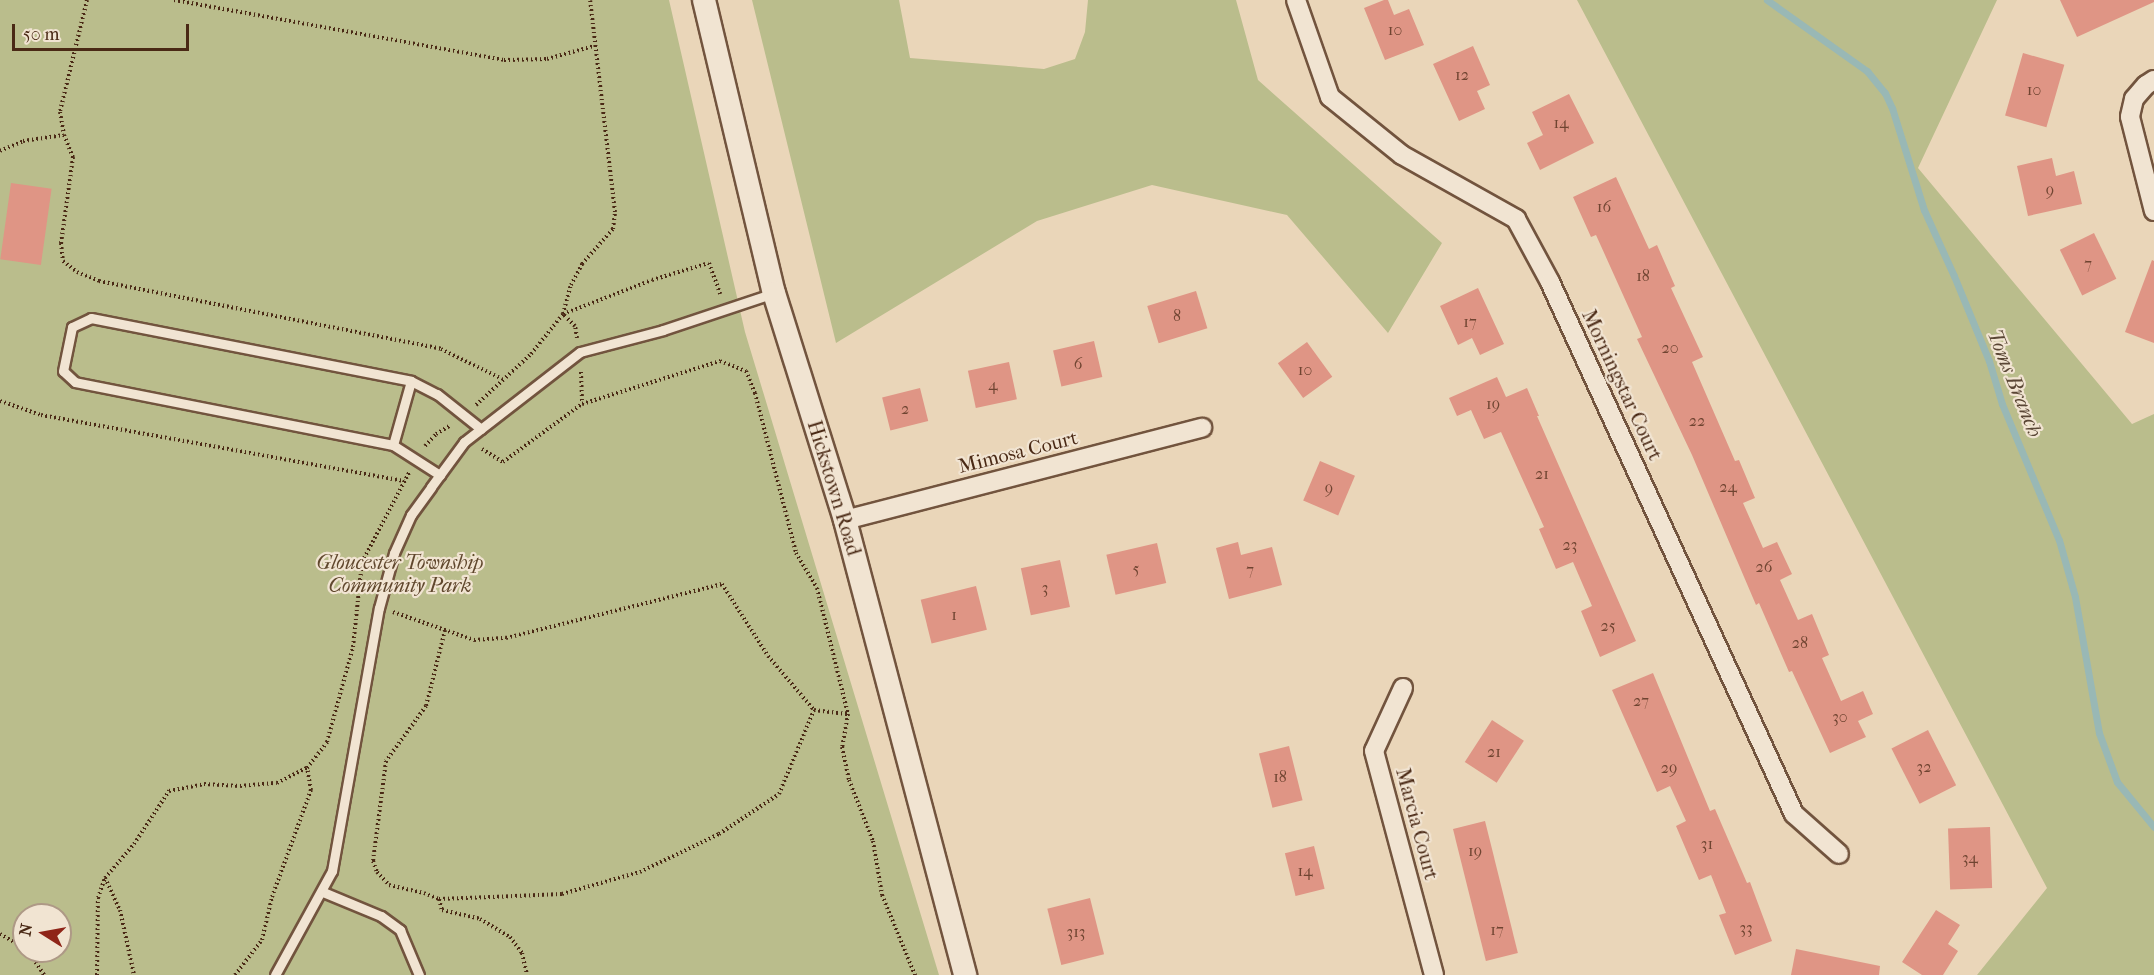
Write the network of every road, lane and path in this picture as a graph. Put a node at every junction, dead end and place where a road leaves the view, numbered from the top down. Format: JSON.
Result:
{"nodes":[{"id":1,"x":87,"y":0,"type":"edge"},
{"id":2,"x":174,"y":0,"type":"edge"},
{"id":3,"x":704,"y":0,"type":"edge"},
{"id":4,"x":1296,"y":0,"type":"edge"},
{"id":5,"x":594,"y":46,"type":"dead end"},
{"id":6,"x":2154,"y":80,"type":"edge"},
{"id":7,"x":64,"y":135,"type":"junction"},
{"id":8,"x":0,"y":151,"type":"edge"},
{"id":9,"x":2154,"y":211,"type":"edge"},
{"id":10,"x":774,"y":293,"type":"junction"},
{"id":11,"x":725,"y":310,"type":"junction"},
{"id":12,"x":580,"y":352,"type":"junction"},
{"id":13,"x":502,"y":379,"type":"dead end"},
{"id":14,"x":411,"y":381,"type":"junction"},
{"id":15,"x":0,"y":401,"type":"edge"},
{"id":16,"x":582,"y":405,"type":"junction"},
{"id":17,"x":1203,"y":428,"type":"dead end"},
{"id":18,"x":481,"y":429,"type":"junction"},
{"id":19,"x":442,"y":433,"type":"dead end"},
{"id":20,"x":464,"y":442,"type":"junction"},
{"id":21,"x":393,"y":445,"type":"junction"},
{"id":22,"x":440,"y":475,"type":"junction"},
{"id":23,"x":404,"y":481,"type":"dead end"},
{"id":24,"x":845,"y":520,"type":"junction"},
{"id":25,"x":358,"y":603,"type":"dead end"},
{"id":26,"x":379,"y":608,"type":"junction"},
{"id":27,"x":445,"y":630,"type":"junction"},
{"id":28,"x":1403,"y":688,"type":"dead end"},
{"id":29,"x":814,"y":710,"type":"junction"},
{"id":30,"x":848,"y":714,"type":"junction"},
{"id":31,"x":307,"y":768,"type":"dead end"},
{"id":32,"x":1839,"y":854,"type":"dead end"},
{"id":33,"x":105,"y":878,"type":"junction"},
{"id":34,"x":323,"y":892,"type":"junction"},
{"id":35,"x":438,"y":899,"type":"junction"},
{"id":36,"x":97,"y":975,"type":"edge"},
{"id":37,"x":134,"y":975,"type":"edge"},
{"id":38,"x":275,"y":975,"type":"edge"},
{"id":39,"x":419,"y":975,"type":"edge"},
{"id":40,"x":527,"y":975,"type":"edge"},
{"id":41,"x":915,"y":975,"type":"edge"},
{"id":42,"x":965,"y":975,"type":"edge"},
{"id":43,"x":1434,"y":975,"type":"edge"}],
"edges":[{"from":1,"to":7,"type":"path"},
{"from":2,"to":5,"type":"path"},
{"from":3,"to":10,"type":"street","name":"Hickstown Road"},
{"from":4,"to":32,"type":"street","name":"Morningstar Court"},
{"from":6,"to":9,"type":"street"},
{"from":7,"to":8,"type":"path"},
{"from":7,"to":13,"type":"path"},
{"from":10,"to":11,"type":"lane"},
{"from":10,"to":24,"type":"street","name":"Hickstown Road"},
{"from":11,"to":12,"type":"lane"},
{"from":11,"to":12,"type":"path"},
{"from":12,"to":16,"type":"path"},
{"from":12,"to":18,"type":"lane"},
{"from":14,"to":18,"type":"lane"},
{"from":14,"to":21,"type":"lane"},
{"from":14,"to":21,"type":"lane"},
{"from":15,"to":23,"type":"path"},
{"from":16,"to":20,"type":"path"},
{"from":16,"to":30,"type":"path"},
{"from":17,"to":24,"type":"street","name":"Mimosa Court"},
{"from":18,"to":20,"type":"lane"},
{"from":19,"to":20,"type":"path"},
{"from":20,"to":22,"type":"lane"},
{"from":21,"to":22,"type":"lane"},
{"from":22,"to":26,"type":"lane"},
{"from":24,"to":42,"type":"street","name":"Hickstown Road"},
{"from":25,"to":26,"type":"path"},
{"from":26,"to":27,"type":"path"},
{"from":26,"to":34,"type":"lane"},
{"from":27,"to":29,"type":"path"},
{"from":27,"to":35,"type":"path"},
{"from":28,"to":43,"type":"street","name":"Marcia Court"},
{"from":29,"to":30,"type":"path"},
{"from":29,"to":35,"type":"path"},
{"from":30,"to":41,"type":"path"},
{"from":31,"to":33,"type":"path"},
{"from":33,"to":36,"type":"path"},
{"from":33,"to":37,"type":"path"},
{"from":34,"to":38,"type":"lane"},
{"from":34,"to":39,"type":"lane"},
{"from":35,"to":40,"type":"path"}]}
